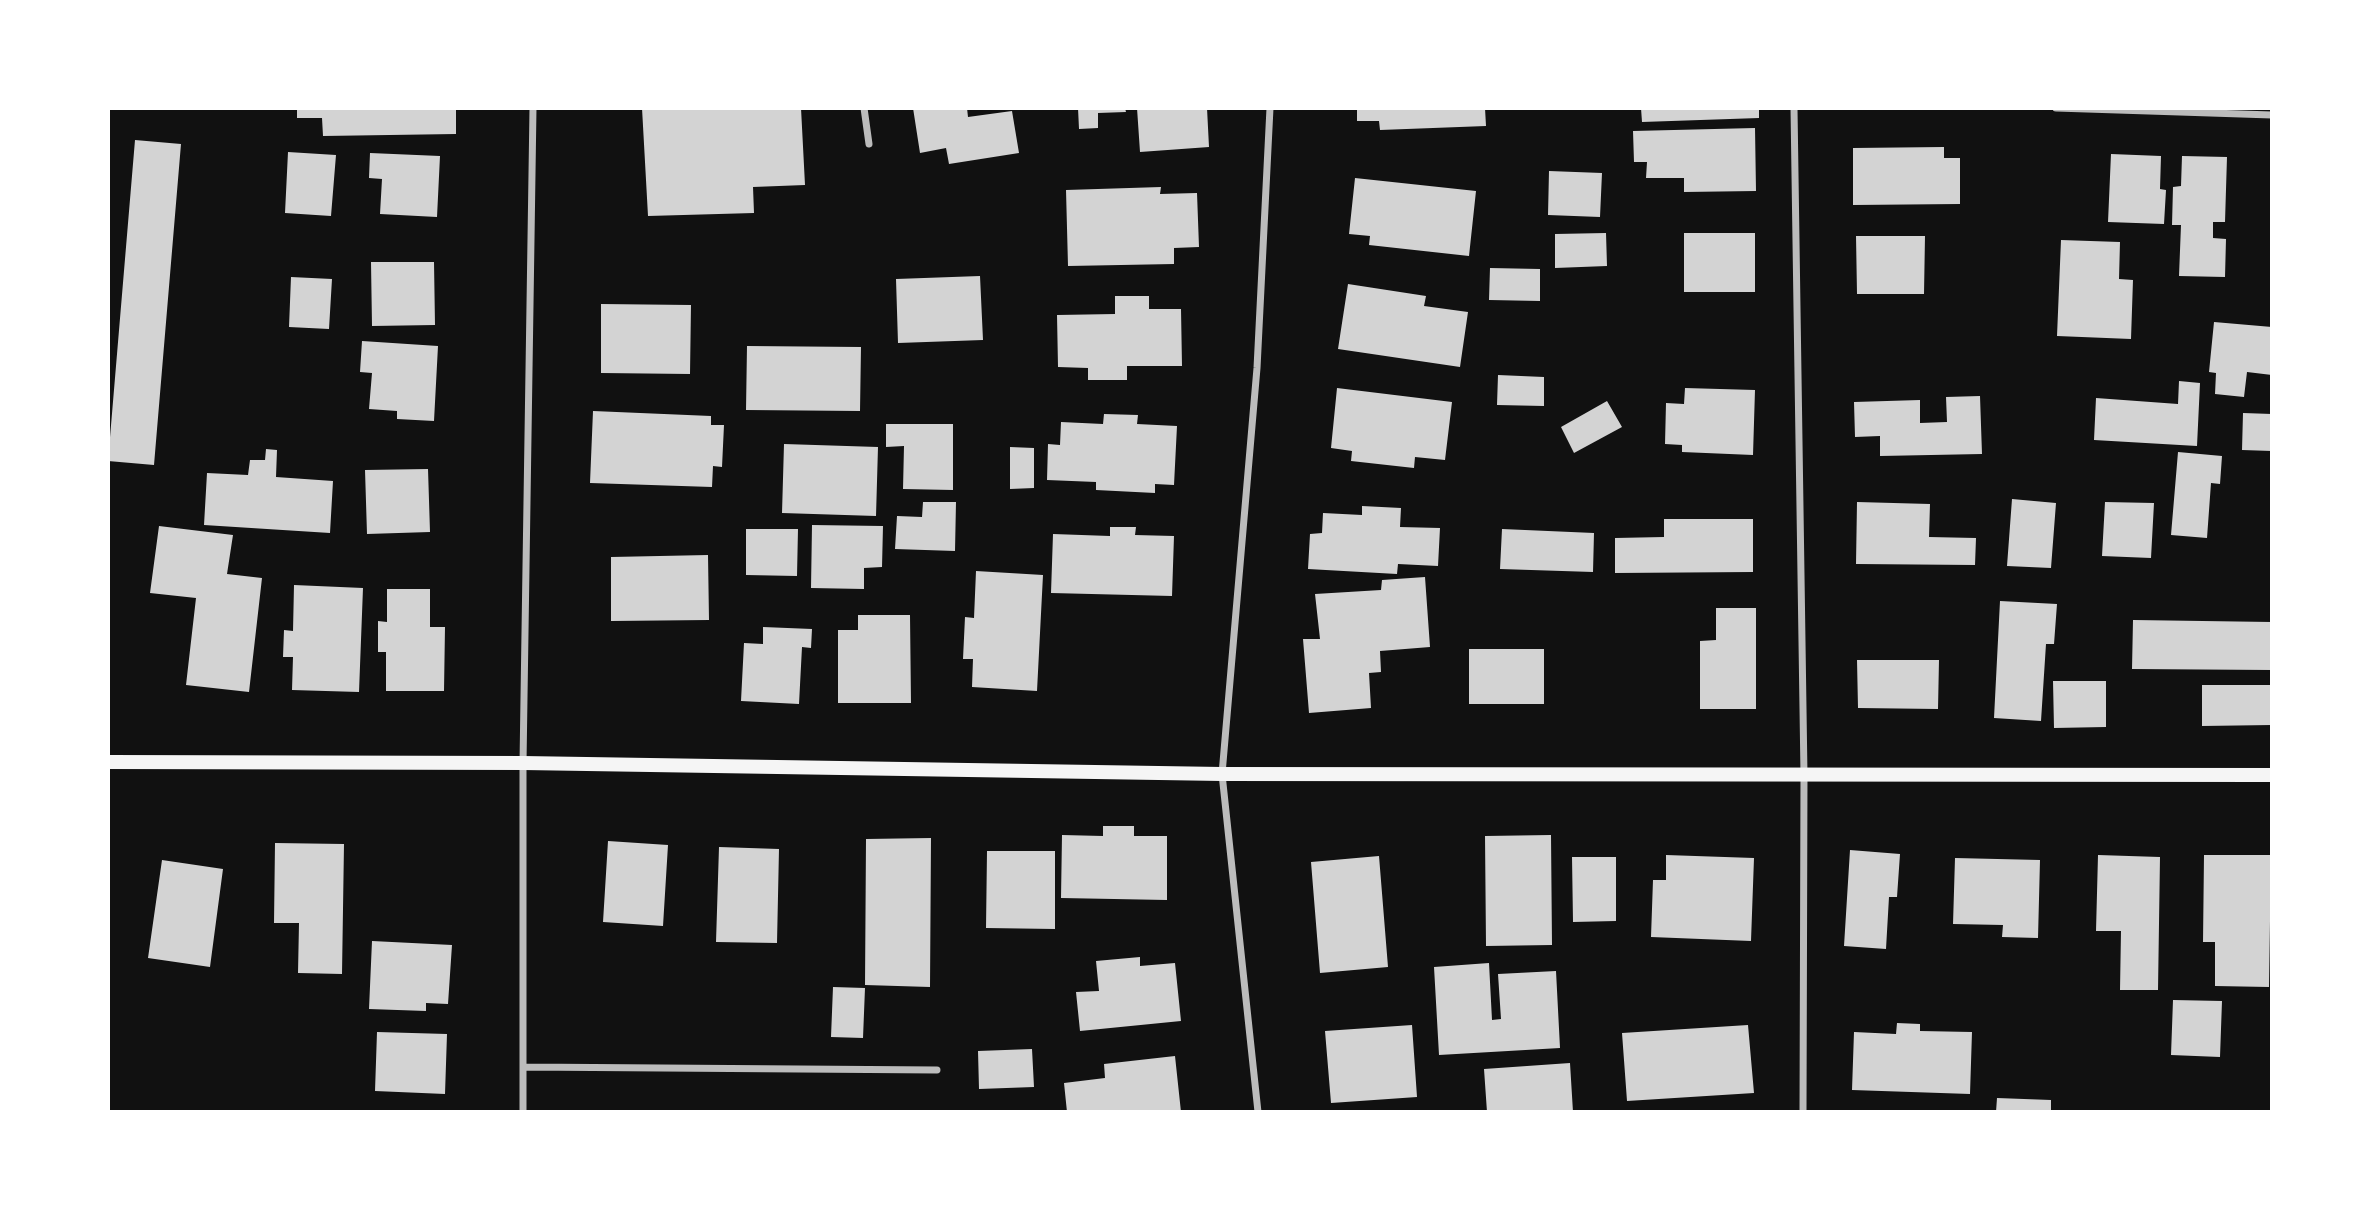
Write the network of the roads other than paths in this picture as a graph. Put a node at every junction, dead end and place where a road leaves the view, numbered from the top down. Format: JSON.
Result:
{"nodes":[{"id":1,"x":533,"y":108,"type":"edge"},
{"id":2,"x":864,"y":108,"type":"edge"},
{"id":3,"x":1270,"y":108,"type":"edge"},
{"id":4,"x":1794,"y":108,"type":"edge"},
{"id":5,"x":2056,"y":108,"type":"edge"},
{"id":6,"x":2272,"y":114,"type":"edge"},
{"id":7,"x":869,"y":144,"type":"dead end"},
{"id":8,"x":108,"y":762,"type":"edge"},
{"id":9,"x":523,"y":763,"type":"junction"},
{"id":10,"x":1222,"y":774,"type":"junction"},
{"id":11,"x":1804,"y":775,"type":"junction"},
{"id":12,"x":2272,"y":775,"type":"edge"},
{"id":13,"x":524,"y":1067,"type":"junction"},
{"id":14,"x":937,"y":1070,"type":"dead end"},
{"id":15,"x":523,"y":1111,"type":"edge"},
{"id":16,"x":1258,"y":1111,"type":"edge"},
{"id":17,"x":1803,"y":1111,"type":"edge"}],
"edges":[{"from":1,"to":9,"type":"street"},
{"from":2,"to":7,"type":"street"},
{"from":3,"to":10,"type":"street"},
{"from":4,"to":11,"type":"street"},
{"from":5,"to":6,"type":"street"},
{"from":8,"to":9,"type":"main road"},
{"from":9,"to":10,"type":"main road"},
{"from":9,"to":13,"type":"street"},
{"from":10,"to":11,"type":"main road"},
{"from":10,"to":16,"type":"street"},
{"from":11,"to":12,"type":"main road"},
{"from":11,"to":17,"type":"street"},
{"from":13,"to":14,"type":"street"},
{"from":13,"to":15,"type":"street"}]}
